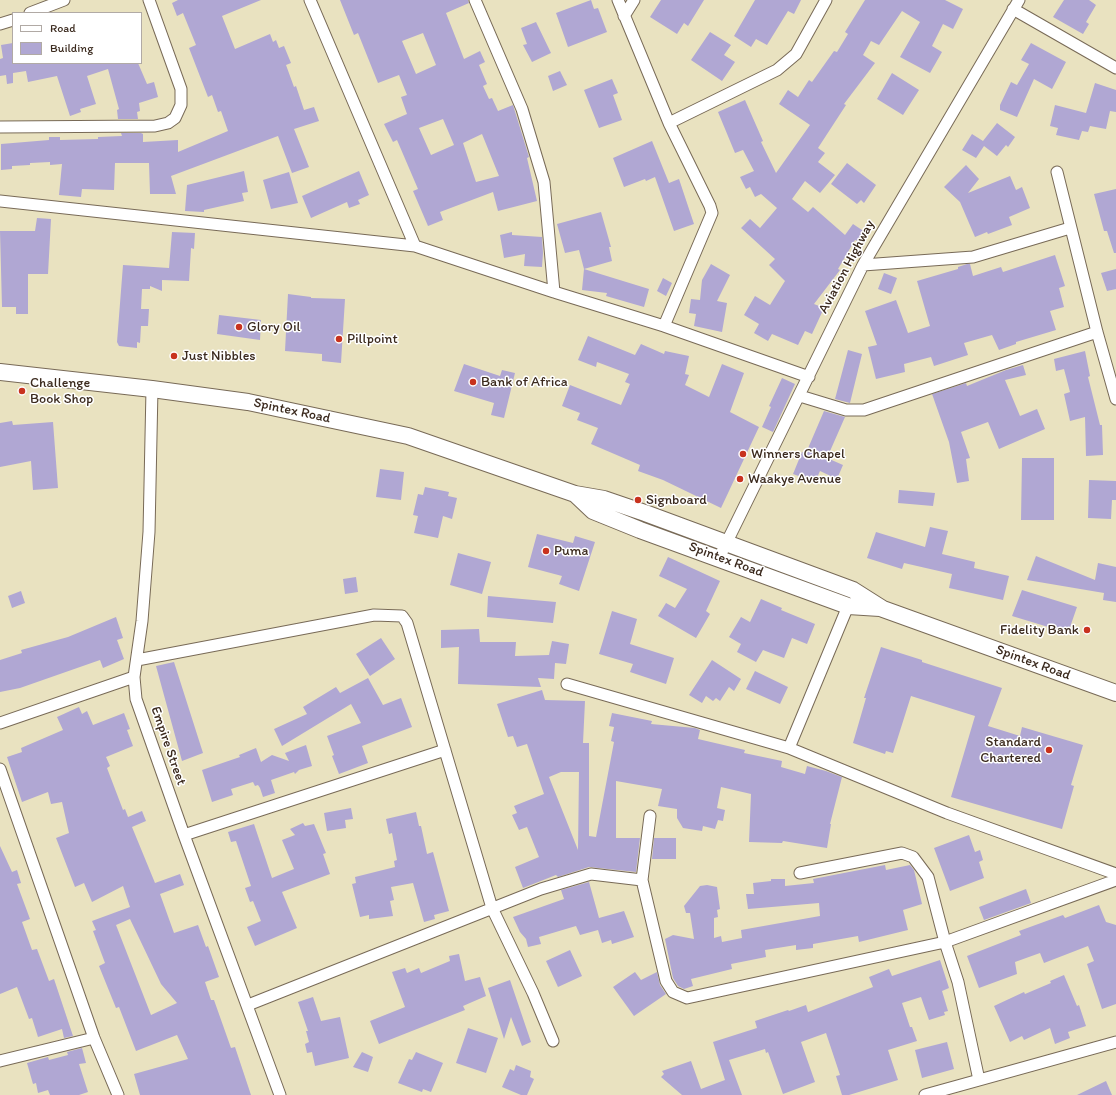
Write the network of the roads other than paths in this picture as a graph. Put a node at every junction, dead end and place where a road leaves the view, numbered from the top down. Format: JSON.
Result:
{"nodes":[{"id":1,"x":64,"y":0,"type":"edge"},
{"id":2,"x":149,"y":0,"type":"edge"},
{"id":3,"x":310,"y":0,"type":"edge"},
{"id":4,"x":475,"y":0,"type":"edge"},
{"id":5,"x":618,"y":0,"type":"edge"},
{"id":6,"x":634,"y":0,"type":"edge"},
{"id":7,"x":826,"y":0,"type":"edge"},
{"id":8,"x":1016,"y":4,"type":"edge"},
{"id":9,"x":33,"y":12,"type":"edge"},
{"id":10,"x":624,"y":16,"type":"junction"},
{"id":11,"x":12,"y":20,"type":"edge"},
{"id":12,"x":0,"y":24,"type":"edge"},
{"id":13,"x":1116,"y":68,"type":"edge"},
{"id":14,"x":669,"y":123,"type":"junction"},
{"id":15,"x":0,"y":127,"type":"edge"},
{"id":16,"x":1057,"y":172,"type":"dead end"},
{"id":17,"x":0,"y":200,"type":"edge"},
{"id":18,"x":1070,"y":228,"type":"junction"},
{"id":19,"x":415,"y":246,"type":"junction"},
{"id":20,"x":863,"y":265,"type":"junction"},
{"id":21,"x":554,"y":292,"type":"junction"},
{"id":22,"x":664,"y":326,"type":"junction"},
{"id":23,"x":1097,"y":332,"type":"junction"},
{"id":24,"x":0,"y":372,"type":"edge"},
{"id":25,"x":809,"y":377,"type":"junction"},
{"id":26,"x":1114,"y":384,"type":"edge"},
{"id":27,"x":152,"y":389,"type":"junction"},
{"id":28,"x":800,"y":396,"type":"junction"},
{"id":29,"x":1116,"y":399,"type":"edge"},
{"id":30,"x":723,"y":551,"type":"junction"},
{"id":31,"x":848,"y":606,"type":"junction"},
{"id":32,"x":883,"y":609,"type":"junction"},
{"id":33,"x":137,"y":660,"type":"junction"},
{"id":34,"x":134,"y":677,"type":"junction"},
{"id":35,"x":567,"y":684,"type":"dead end"},
{"id":36,"x":1116,"y":693,"type":"edge"},
{"id":37,"x":0,"y":723,"type":"edge"},
{"id":38,"x":789,"y":748,"type":"junction"},
{"id":39,"x":445,"y":750,"type":"junction"},
{"id":40,"x":0,"y":769,"type":"edge"},
{"id":41,"x":650,"y":816,"type":"dead end"},
{"id":42,"x":184,"y":835,"type":"junction"},
{"id":43,"x":800,"y":873,"type":"dead end"},
{"id":44,"x":1116,"y":874,"type":"edge"},
{"id":45,"x":642,"y":880,"type":"junction"},
{"id":46,"x":1116,"y":880,"type":"edge"},
{"id":47,"x":492,"y":908,"type":"junction"},
{"id":48,"x":945,"y":942,"type":"junction"},
{"id":49,"x":248,"y":1005,"type":"junction"},
{"id":50,"x":94,"y":1038,"type":"junction"},
{"id":51,"x":553,"y":1041,"type":"dead end"},
{"id":52,"x":1116,"y":1042,"type":"edge"},
{"id":53,"x":0,"y":1060,"type":"edge"},
{"id":54,"x":979,"y":1080,"type":"junction"},
{"id":55,"x":118,"y":1095,"type":"edge"},
{"id":56,"x":280,"y":1095,"type":"edge"},
{"id":57,"x":925,"y":1095,"type":"edge"}],
"edges":[{"from":1,"to":9,"type":"street"},
{"from":2,"to":15,"type":"street"},
{"from":3,"to":19,"type":"street"},
{"from":4,"to":21,"type":"street"},
{"from":5,"to":10,"type":"street"},
{"from":6,"to":10,"type":"street"},
{"from":7,"to":14,"type":"street"},
{"from":8,"to":13,"type":"street"},
{"from":8,"to":20,"type":"street","name":"Aviation Highway"},
{"from":10,"to":14,"type":"street"},
{"from":11,"to":12,"type":"street"},
{"from":14,"to":22,"type":"street"},
{"from":16,"to":18,"type":"street"},
{"from":17,"to":19,"type":"street"},
{"from":18,"to":20,"type":"street"},
{"from":18,"to":23,"type":"street"},
{"from":19,"to":21,"type":"street"},
{"from":20,"to":25,"type":"street","name":"Aviation Highway"},
{"from":21,"to":22,"type":"street"},
{"from":22,"to":25,"type":"street"},
{"from":23,"to":26,"type":"street"},
{"from":23,"to":28,"type":"street"},
{"from":24,"to":27,"type":"main road","name":"Spintex Road"},
{"from":25,"to":28,"type":"street","name":"Aviation Highway"},
{"from":26,"to":29,"type":"street"},
{"from":27,"to":30,"type":"main road","name":"Spintex Road"},
{"from":27,"to":33,"type":"street","name":"Empire Street"},
{"from":28,"to":30,"type":"street","name":"Aviation Highway"},
{"from":30,"to":31,"type":"main road","name":"Spintex Road"},
{"from":30,"to":32,"type":"main road","name":"Spintex Road"},
{"from":31,"to":32,"type":"main road","name":"Spintex Road"},
{"from":31,"to":38,"type":"street"},
{"from":32,"to":36,"type":"main road","name":"Spintex Road"},
{"from":33,"to":34,"type":"street","name":"Empire Street"},
{"from":33,"to":39,"type":"street"},
{"from":34,"to":37,"type":"street"},
{"from":34,"to":42,"type":"street","name":"Empire Street"},
{"from":35,"to":38,"type":"street"},
{"from":38,"to":44,"type":"street"},
{"from":39,"to":42,"type":"street"},
{"from":39,"to":47,"type":"street"},
{"from":40,"to":50,"type":"street"},
{"from":41,"to":45,"type":"street"},
{"from":42,"to":49,"type":"street","name":"Empire Street"},
{"from":43,"to":48,"type":"street"},
{"from":45,"to":47,"type":"street"},
{"from":45,"to":48,"type":"street"},
{"from":46,"to":48,"type":"street"},
{"from":47,"to":49,"type":"street"},
{"from":47,"to":51,"type":"street"},
{"from":48,"to":54,"type":"street"},
{"from":49,"to":56,"type":"street","name":"Empire Street"},
{"from":50,"to":53,"type":"street"},
{"from":50,"to":55,"type":"street"},
{"from":52,"to":54,"type":"street"},
{"from":54,"to":57,"type":"street"}]}
